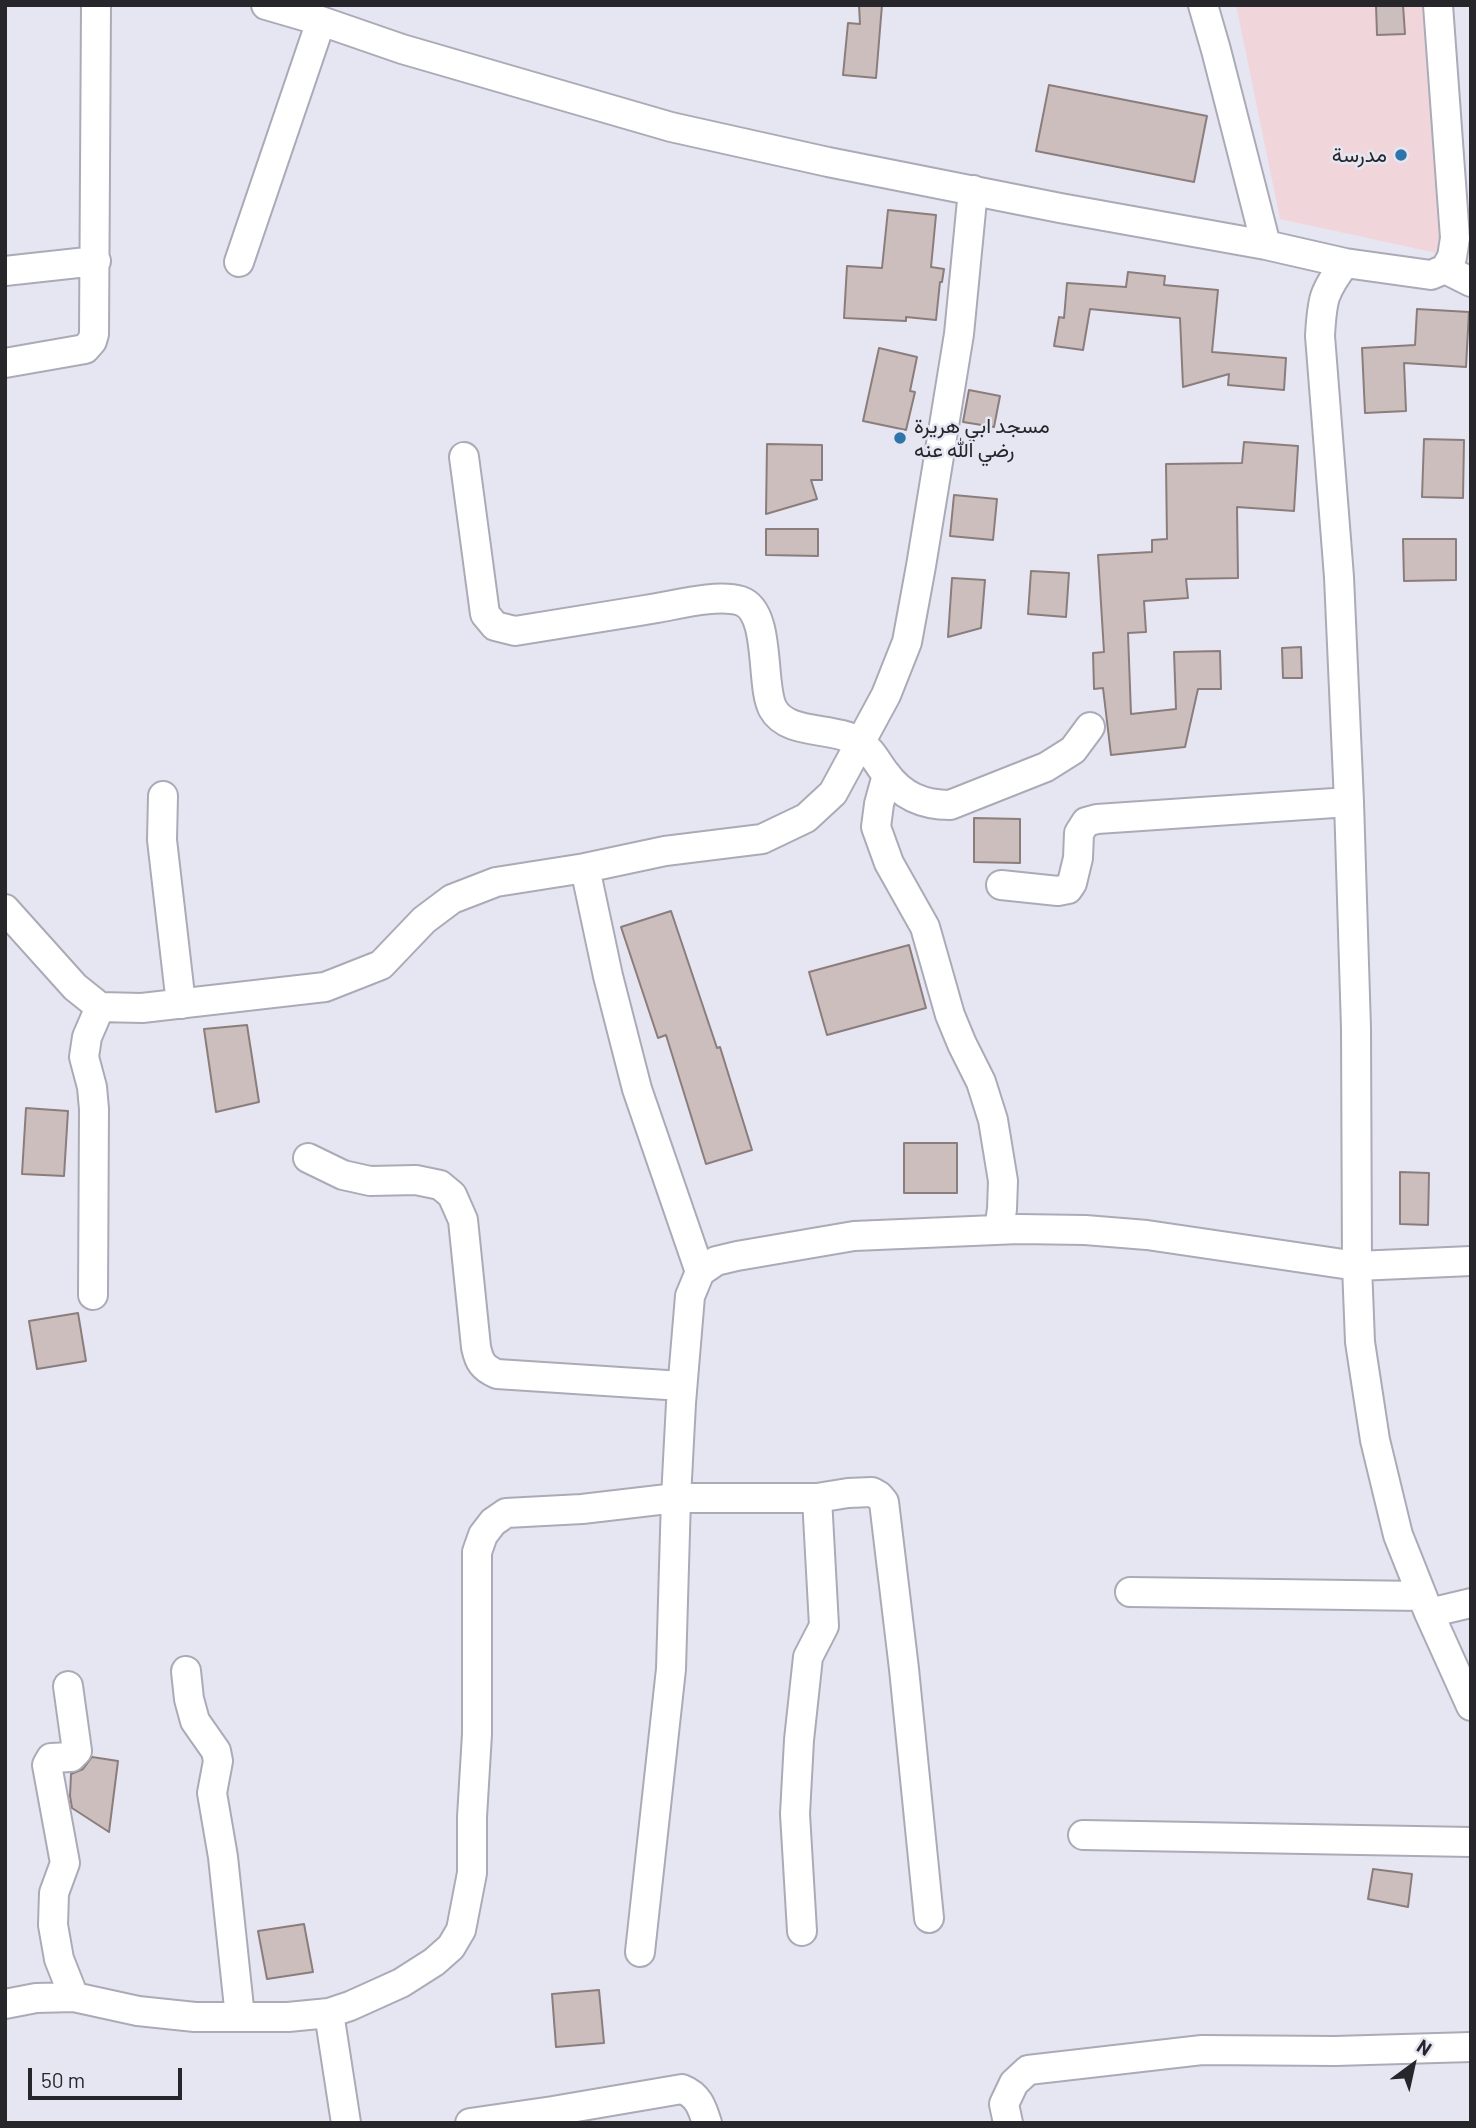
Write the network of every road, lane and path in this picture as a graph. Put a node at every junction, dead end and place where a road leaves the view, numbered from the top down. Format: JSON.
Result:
{"nodes":[{"id":1,"x":96,"y":5,"type":"edge"},
{"id":2,"x":266,"y":5,"type":"edge"},
{"id":3,"x":1203,"y":5,"type":"edge"},
{"id":4,"x":1438,"y":5,"type":"edge"},
{"id":5,"x":321,"y":21,"type":"junction"},
{"id":6,"x":1459,"y":125,"type":"edge"},
{"id":7,"x":973,"y":190,"type":"junction"},
{"id":8,"x":1266,"y":245,"type":"junction"},
{"id":9,"x":96,"y":261,"type":"junction"},
{"id":10,"x":239,"y":261,"type":"dead end"},
{"id":11,"x":1345,"y":264,"type":"junction"},
{"id":12,"x":1445,"y":269,"type":"junction"},
{"id":13,"x":5,"y":271,"type":"edge"},
{"id":14,"x":1471,"y":282,"type":"edge"},
{"id":15,"x":5,"y":363,"type":"edge"},
{"id":16,"x":464,"y":457,"type":"dead end"},
{"id":17,"x":1090,"y":727,"type":"dead end"},
{"id":18,"x":861,"y":743,"type":"junction"},
{"id":19,"x":887,"y":775,"type":"junction"},
{"id":20,"x":163,"y":796,"type":"dead end"},
{"id":21,"x":1349,"y":802,"type":"junction"},
{"id":22,"x":585,"y":868,"type":"junction"},
{"id":23,"x":1001,"y":885,"type":"dead end"},
{"id":24,"x":5,"y":909,"type":"edge"},
{"id":25,"x":181,"y":1003,"type":"junction"},
{"id":26,"x":100,"y":1007,"type":"junction"},
{"id":27,"x":308,"y":1158,"type":"dead end"},
{"id":28,"x":999,"y":1229,"type":"junction"},
{"id":29,"x":1471,"y":1261,"type":"edge"},
{"id":30,"x":1357,"y":1266,"type":"junction"},
{"id":31,"x":700,"y":1272,"type":"junction"},
{"id":32,"x":93,"y":1296,"type":"dead end"},
{"id":33,"x":682,"y":1386,"type":"junction"},
{"id":34,"x":676,"y":1498,"type":"junction"},
{"id":35,"x":817,"y":1498,"type":"junction"},
{"id":36,"x":1130,"y":1592,"type":"dead end"},
{"id":37,"x":1471,"y":1603,"type":"edge"},
{"id":38,"x":1425,"y":1604,"type":"junction"},
{"id":39,"x":186,"y":1671,"type":"dead end"},
{"id":40,"x":68,"y":1686,"type":"dead end"},
{"id":41,"x":1471,"y":1706,"type":"edge"},
{"id":42,"x":1083,"y":1835,"type":"dead end"},
{"id":43,"x":1471,"y":1842,"type":"edge"},
{"id":44,"x":929,"y":1918,"type":"dead end"},
{"id":45,"x":802,"y":1931,"type":"dead end"},
{"id":46,"x":640,"y":1952,"type":"dead end"},
{"id":47,"x":74,"y":1997,"type":"junction"},
{"id":48,"x":5,"y":2004,"type":"edge"},
{"id":49,"x":329,"y":2013,"type":"junction"},
{"id":50,"x":240,"y":2017,"type":"junction"},
{"id":51,"x":1471,"y":2047,"type":"edge"},
{"id":52,"x":346,"y":2123,"type":"edge"},
{"id":53,"x":470,"y":2123,"type":"edge"},
{"id":54,"x":707,"y":2123,"type":"edge"},
{"id":55,"x":1008,"y":2123,"type":"edge"}],
"edges":[{"from":1,"to":9,"type":"street"},
{"from":2,"to":5,"type":"street"},
{"from":3,"to":8,"type":"street"},
{"from":4,"to":6,"type":"street"},
{"from":5,"to":7,"type":"street"},
{"from":5,"to":10,"type":"street"},
{"from":6,"to":12,"type":"street"},
{"from":7,"to":8,"type":"street"},
{"from":7,"to":18,"type":"street"},
{"from":8,"to":11,"type":"street"},
{"from":9,"to":13,"type":"street"},
{"from":9,"to":15,"type":"street"},
{"from":11,"to":12,"type":"street"},
{"from":11,"to":21,"type":"street"},
{"from":12,"to":14,"type":"street"},
{"from":16,"to":18,"type":"street"},
{"from":17,"to":19,"type":"street"},
{"from":18,"to":19,"type":"street"},
{"from":18,"to":22,"type":"street"},
{"from":19,"to":28,"type":"street"},
{"from":20,"to":25,"type":"street"},
{"from":21,"to":23,"type":"street"},
{"from":21,"to":30,"type":"street"},
{"from":22,"to":25,"type":"street"},
{"from":22,"to":31,"type":"street"},
{"from":24,"to":26,"type":"street"},
{"from":25,"to":26,"type":"street"},
{"from":26,"to":32,"type":"street"},
{"from":27,"to":33,"type":"street"},
{"from":28,"to":30,"type":"street"},
{"from":28,"to":31,"type":"street"},
{"from":29,"to":30,"type":"street"},
{"from":30,"to":38,"type":"street"},
{"from":31,"to":33,"type":"street"},
{"from":33,"to":34,"type":"street"},
{"from":34,"to":35,"type":"street"},
{"from":34,"to":46,"type":"street"},
{"from":34,"to":49,"type":"street"},
{"from":35,"to":44,"type":"street"},
{"from":35,"to":45,"type":"street"},
{"from":36,"to":38,"type":"street"},
{"from":37,"to":38,"type":"street"},
{"from":38,"to":41,"type":"street"},
{"from":39,"to":50,"type":"street"},
{"from":40,"to":47,"type":"street"},
{"from":42,"to":43,"type":"street"},
{"from":47,"to":48,"type":"street"},
{"from":47,"to":50,"type":"street"},
{"from":49,"to":50,"type":"street"},
{"from":49,"to":52,"type":"street"},
{"from":51,"to":55,"type":"street"},
{"from":53,"to":54,"type":"street"}]}
